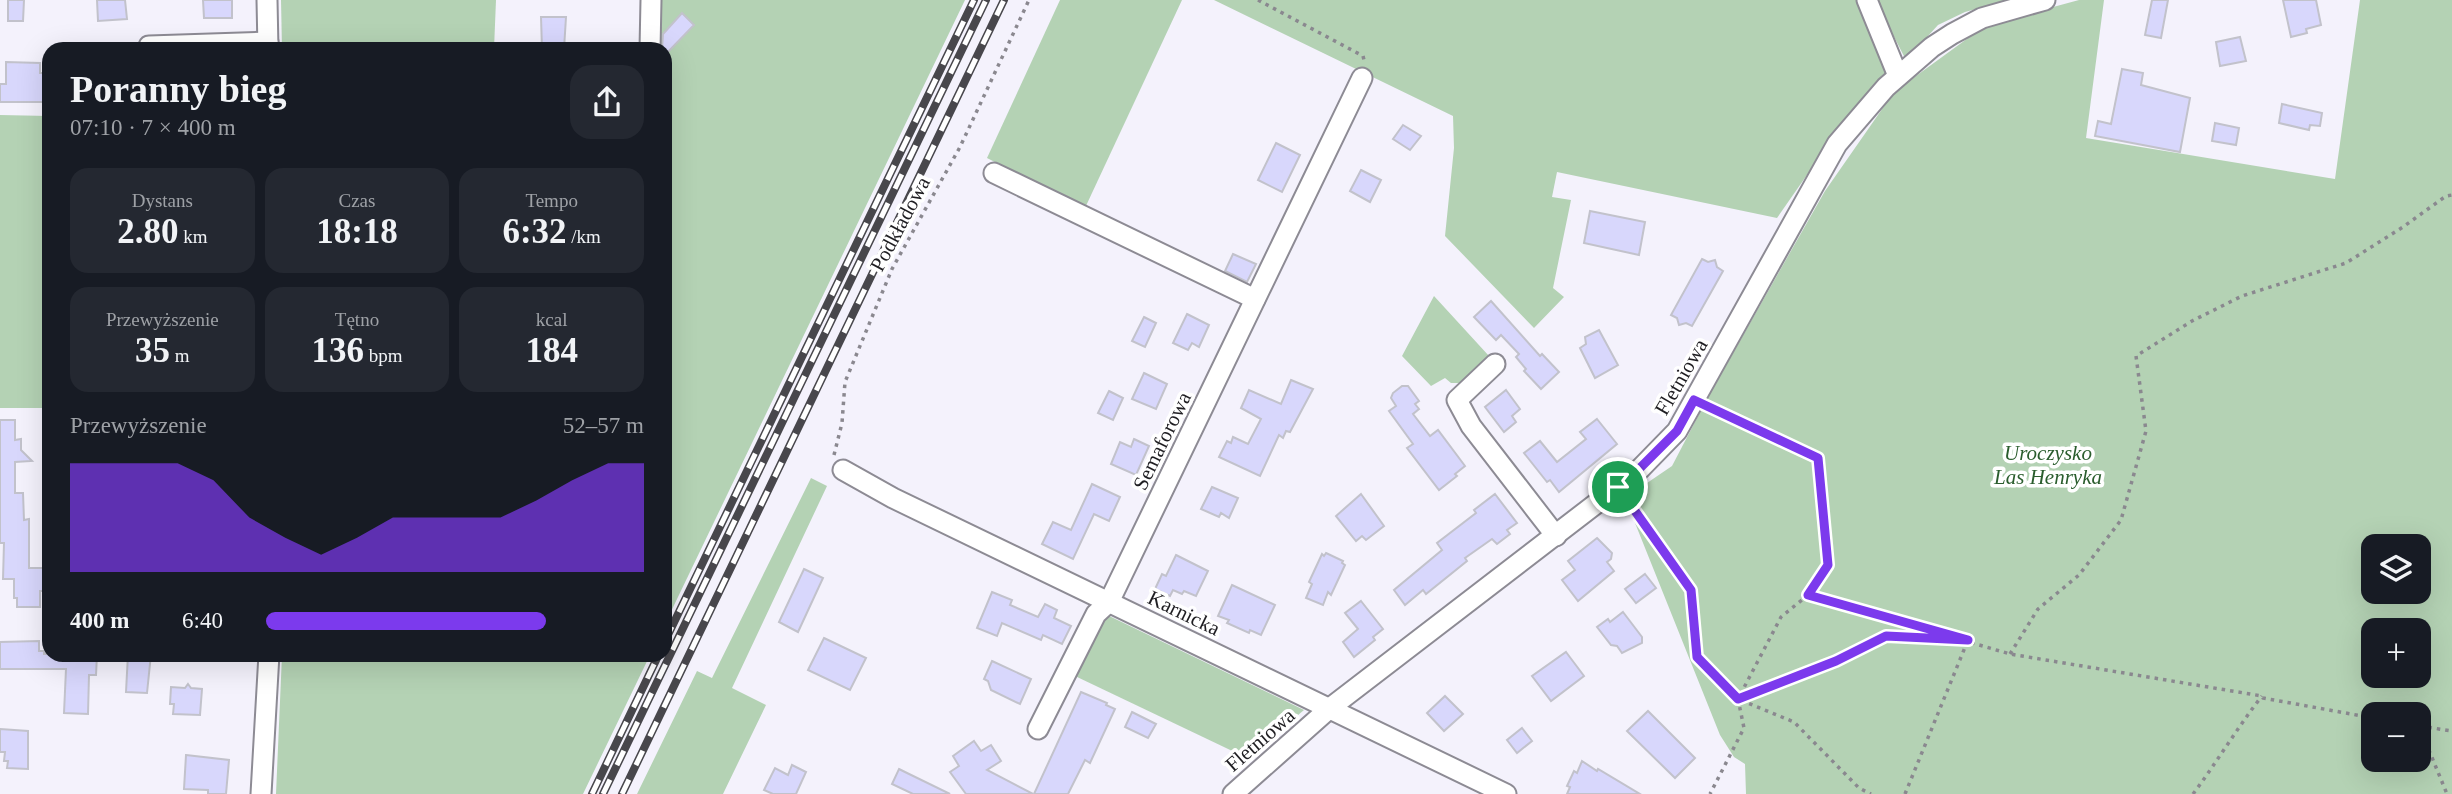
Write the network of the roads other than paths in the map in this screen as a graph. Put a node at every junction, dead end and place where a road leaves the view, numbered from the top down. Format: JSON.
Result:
{"nodes":[{"id":1,"x":267,"y":0,"type":"edge"},
{"id":2,"x":651,"y":0,"type":"edge"},
{"id":3,"x":1867,"y":0,"type":"edge"},
{"id":4,"x":2045,"y":0,"type":"edge"},
{"id":5,"x":268,"y":42,"type":"edge"},
{"id":6,"x":650,"y":42,"type":"edge"},
{"id":7,"x":1898,"y":76,"type":"junction"},
{"id":8,"x":1362,"y":78,"type":"road end"},
{"id":9,"x":994,"y":173,"type":"dead end"},
{"id":10,"x":1255,"y":299,"type":"junction"},
{"id":11,"x":1495,"y":365,"type":"dead end"},
{"id":12,"x":843,"y":470,"type":"road end"},
{"id":13,"x":1556,"y":536,"type":"junction"},
{"id":14,"x":1109,"y":602,"type":"junction"},
{"id":15,"x":269,"y":662,"type":"edge"},
{"id":16,"x":1330,"y":708,"type":"junction"},
{"id":17,"x":1038,"y":729,"type":"dead end"},
{"id":18,"x":261,"y":794,"type":"edge"},
{"id":19,"x":1233,"y":794,"type":"edge"},
{"id":20,"x":1506,"y":794,"type":"edge"}],
"edges":[{"from":1,"to":5,"type":"street"},
{"from":2,"to":6,"type":"street"},
{"from":3,"to":7,"type":"street"},
{"from":4,"to":7,"type":"street","name":"Fletniowa"},
{"from":7,"to":13,"type":"street","name":"Fletniowa"},
{"from":8,"to":10,"type":"street","name":"Semaforowa"},
{"from":9,"to":10,"type":"street"},
{"from":10,"to":14,"type":"street","name":"Semaforowa"},
{"from":11,"to":13,"type":"street"},
{"from":12,"to":14,"type":"street","name":"Karnicka"},
{"from":13,"to":16,"type":"street","name":"Fletniowa"},
{"from":14,"to":16,"type":"street","name":"Karnicka"},
{"from":14,"to":17,"type":"street","name":"Semaforowa"},
{"from":15,"to":18,"type":"street"},
{"from":16,"to":19,"type":"street","name":"Fletniowa"},
{"from":16,"to":20,"type":"street","name":"Karnicka"}]}
